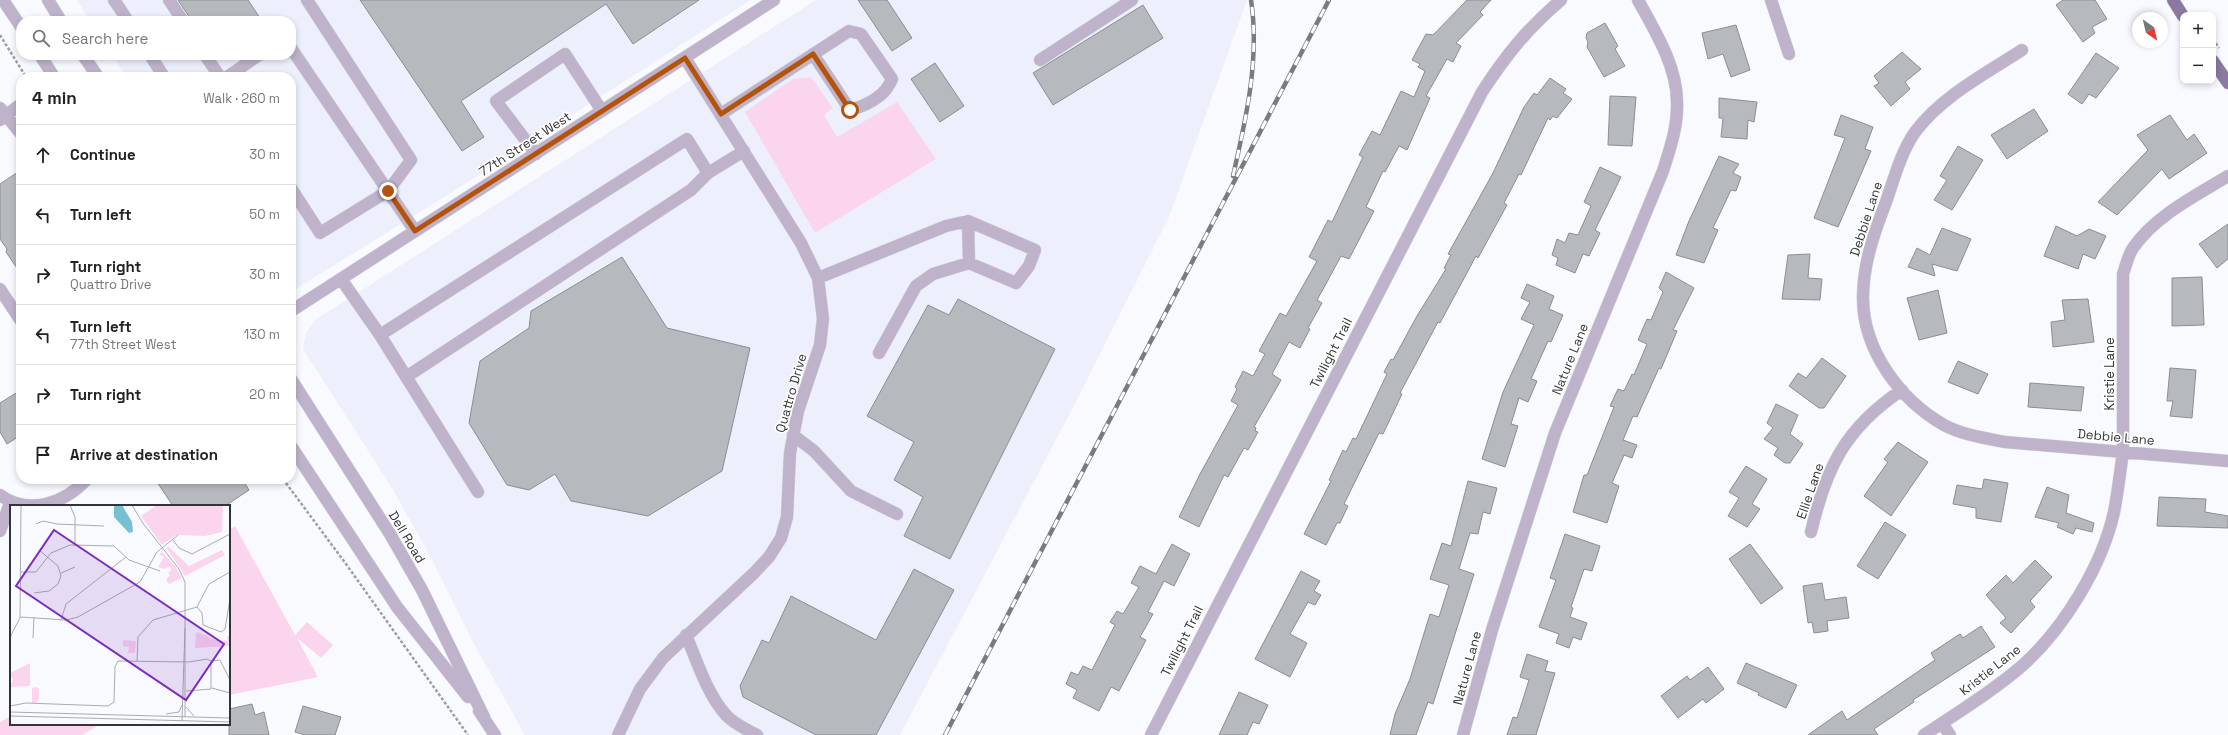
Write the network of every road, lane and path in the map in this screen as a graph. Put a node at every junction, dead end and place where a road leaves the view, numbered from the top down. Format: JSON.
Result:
{"nodes":[{"id":1,"x":3,"y":0,"type":"edge"},
{"id":2,"x":48,"y":0,"type":"edge"},
{"id":3,"x":114,"y":0,"type":"edge"},
{"id":4,"x":169,"y":0,"type":"edge"},
{"id":5,"x":307,"y":0,"type":"edge"},
{"id":6,"x":774,"y":0,"type":"edge"},
{"id":7,"x":1132,"y":0,"type":"edge"},
{"id":8,"x":1560,"y":0,"type":"edge"},
{"id":9,"x":1638,"y":0,"type":"edge"},
{"id":10,"x":1771,"y":0,"type":"edge"},
{"id":11,"x":2173,"y":0,"type":"edge"},
{"id":12,"x":2180,"y":12,"type":"edge"},
{"id":13,"x":58,"y":16,"type":"edge"},
{"id":14,"x":125,"y":16,"type":"edge"},
{"id":15,"x":180,"y":16,"type":"edge"},
{"id":16,"x":16,"y":20,"type":"edge"},
{"id":17,"x":0,"y":35,"type":"edge"},
{"id":18,"x":2022,"y":50,"type":"dead end"},
{"id":19,"x":813,"y":54,"type":"junction"},
{"id":20,"x":1789,"y":54,"type":"dead end"},
{"id":21,"x":296,"y":55,"type":"edge"},
{"id":22,"x":685,"y":58,"type":"junction"},
{"id":23,"x":43,"y":60,"type":"edge"},
{"id":24,"x":86,"y":60,"type":"edge"},
{"id":25,"x":153,"y":60,"type":"edge"},
{"id":26,"x":208,"y":60,"type":"edge"},
{"id":27,"x":252,"y":60,"type":"edge"},
{"id":28,"x":1040,"y":60,"type":"dead end"},
{"id":29,"x":2216,"y":65,"type":"edge"},
{"id":30,"x":23,"y":72,"type":"edge"},
{"id":31,"x":51,"y":72,"type":"edge"},
{"id":32,"x":95,"y":72,"type":"edge"},
{"id":33,"x":161,"y":72,"type":"edge"},
{"id":34,"x":217,"y":72,"type":"edge"},
{"id":35,"x":234,"y":72,"type":"edge"},
{"id":36,"x":2228,"y":83,"type":"edge"},
{"id":37,"x":16,"y":107,"type":"edge"},
{"id":38,"x":602,"y":111,"type":"junction"},
{"id":39,"x":721,"y":114,"type":"junction"},
{"id":40,"x":2,"y":115,"type":"edge"},
{"id":41,"x":16,"y":129,"type":"edge"},
{"id":42,"x":744,"y":151,"type":"junction"},
{"id":43,"x":536,"y":154,"type":"junction"},
{"id":44,"x":708,"y":173,"type":"junction"},
{"id":45,"x":2228,"y":176,"type":"edge"},
{"id":46,"x":388,"y":191,"type":"junction"},
{"id":47,"x":296,"y":196,"type":"edge"},
{"id":48,"x":968,"y":220,"type":"junction"},
{"id":49,"x":415,"y":231,"type":"junction"},
{"id":50,"x":969,"y":263,"type":"junction"},
{"id":51,"x":818,"y":278,"type":"junction"},
{"id":52,"x":341,"y":279,"type":"junction"},
{"id":53,"x":0,"y":289,"type":"edge"},
{"id":54,"x":296,"y":308,"type":"edge"},
{"id":55,"x":16,"y":313,"type":"edge"},
{"id":56,"x":380,"y":335,"type":"junction"},
{"id":57,"x":879,"y":353,"type":"dead end"},
{"id":58,"x":406,"y":378,"type":"junction"},
{"id":59,"x":296,"y":387,"type":"edge"},
{"id":60,"x":1902,"y":390,"type":"junction"},
{"id":61,"x":794,"y":435,"type":"junction"},
{"id":62,"x":2122,"y":452,"type":"junction"},
{"id":63,"x":296,"y":454,"type":"edge"},
{"id":64,"x":2228,"y":461,"type":"edge"},
{"id":65,"x":81,"y":484,"type":"edge"},
{"id":66,"x":287,"y":484,"type":"edge"},
{"id":67,"x":478,"y":492,"type":"dead end"},
{"id":68,"x":0,"y":495,"type":"edge"},
{"id":69,"x":10,"y":503,"type":"junction"},
{"id":70,"x":21,"y":505,"type":"edge"},
{"id":71,"x":36,"y":505,"type":"edge"},
{"id":72,"x":898,"y":514,"type":"dead end"},
{"id":73,"x":0,"y":531,"type":"edge"},
{"id":74,"x":1811,"y":532,"type":"dead end"},
{"id":75,"x":686,"y":635,"type":"junction"},
{"id":76,"x":484,"y":717,"type":"junction"},
{"id":77,"x":1942,"y":723,"type":"junction"},
{"id":78,"x":468,"y":735,"type":"edge"},
{"id":79,"x":496,"y":735,"type":"edge"},
{"id":80,"x":618,"y":735,"type":"edge"},
{"id":81,"x":757,"y":735,"type":"edge"},
{"id":82,"x":1151,"y":735,"type":"edge"},
{"id":83,"x":1463,"y":735,"type":"edge"},
{"id":84,"x":1924,"y":735,"type":"edge"},
{"id":85,"x":1950,"y":735,"type":"edge"}],
"edges":[{"from":1,"to":16,"type":"street"},
{"from":2,"to":13,"type":"street"},
{"from":3,"to":14,"type":"street"},
{"from":4,"to":15,"type":"street"},
{"from":5,"to":46,"type":"street"},
{"from":6,"to":22,"type":"street","name":"77th Street West"},
{"from":7,"to":28,"type":"street"},
{"from":8,"to":82,"type":"street","name":"Twilight Trail"},
{"from":9,"to":83,"type":"street","name":"Nature Lane"},
{"from":10,"to":20,"type":"street"},
{"from":11,"to":12,"type":"main road"},
{"from":17,"to":30,"type":"path"},
{"from":18,"to":60,"type":"street","name":"Debbie Lane"},
{"from":19,"to":19,"type":"street"},
{"from":19,"to":39,"type":"street"},
{"from":21,"to":46,"type":"street"},
{"from":22,"to":38,"type":"street","name":"77th Street West"},
{"from":22,"to":39,"type":"street","name":"Quattro Drive"},
{"from":23,"to":31,"type":"street"},
{"from":24,"to":32,"type":"street"},
{"from":25,"to":33,"type":"street"},
{"from":26,"to":34,"type":"street"},
{"from":27,"to":35,"type":"street"},
{"from":29,"to":36,"type":"main road"},
{"from":37,"to":40,"type":"street"},
{"from":38,"to":43,"type":"street","name":"77th Street West"},
{"from":38,"to":43,"type":"street"},
{"from":39,"to":42,"type":"street","name":"Quattro Drive"},
{"from":40,"to":41,"type":"street"},
{"from":42,"to":44,"type":"street"},
{"from":42,"to":51,"type":"street","name":"Quattro Drive"},
{"from":43,"to":49,"type":"street","name":"77th Street West"},
{"from":44,"to":56,"type":"street"},
{"from":44,"to":58,"type":"street"},
{"from":45,"to":62,"type":"street","name":"Kristie Lane"},
{"from":46,"to":47,"type":"street"},
{"from":46,"to":49,"type":"street"},
{"from":48,"to":50,"type":"street"},
{"from":48,"to":50,"type":"street"},
{"from":48,"to":51,"type":"street"},
{"from":49,"to":52,"type":"street","name":"77th Street West"},
{"from":50,"to":57,"type":"street"},
{"from":51,"to":61,"type":"street","name":"Quattro Drive"},
{"from":52,"to":54,"type":"street","name":"77th Street West"},
{"from":52,"to":56,"type":"street"},
{"from":53,"to":55,"type":"street"},
{"from":56,"to":58,"type":"street"},
{"from":58,"to":67,"type":"street"},
{"from":59,"to":76,"type":"street","name":"Dell Road"},
{"from":60,"to":62,"type":"street","name":"Debbie Lane"},
{"from":60,"to":74,"type":"street","name":"Ellie Lane"},
{"from":61,"to":72,"type":"street"},
{"from":61,"to":75,"type":"street","name":"Quattro Drive"},
{"from":62,"to":64,"type":"street","name":"Debbie Lane"},
{"from":62,"to":77,"type":"street","name":"Kristie Lane"},
{"from":63,"to":76,"type":"street","name":"Dell Road"},
{"from":65,"to":71,"type":"street"},
{"from":66,"to":78,"type":"path"},
{"from":68,"to":69,"type":"street"},
{"from":69,"to":70,"type":"street"},
{"from":69,"to":73,"type":"street"},
{"from":75,"to":80,"type":"street","name":"Quattro Drive"},
{"from":75,"to":81,"type":"street"},
{"from":76,"to":79,"type":"street","name":"Dell Road"},
{"from":77,"to":84,"type":"street","name":"Kristie Lane"},
{"from":77,"to":85,"type":"street"}]}
